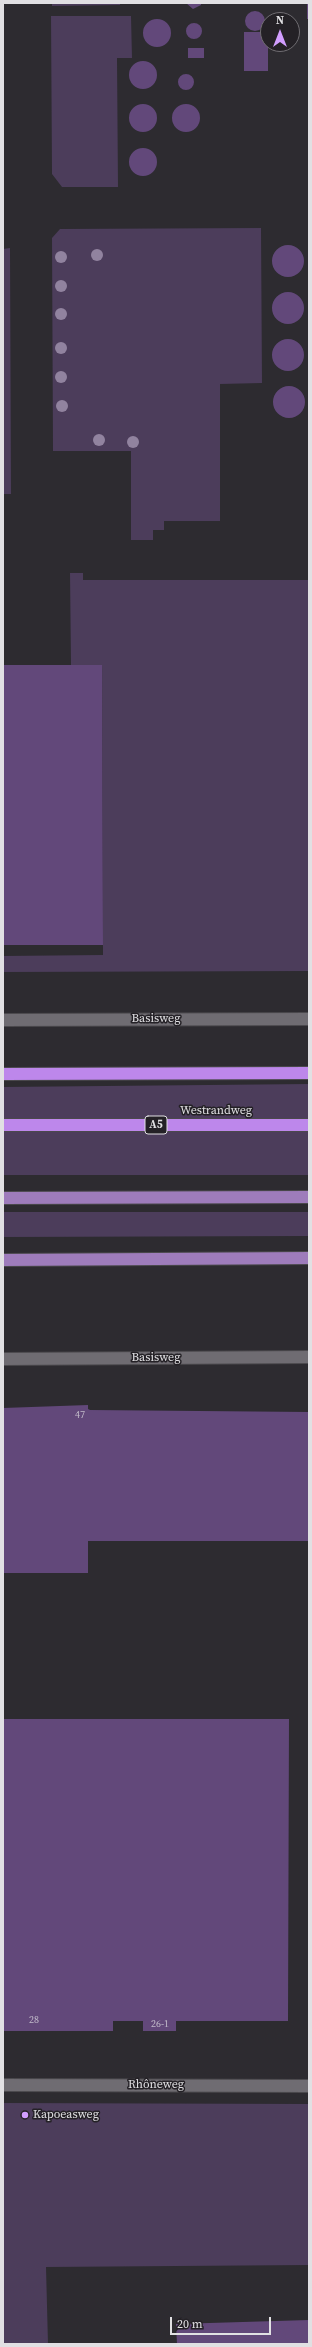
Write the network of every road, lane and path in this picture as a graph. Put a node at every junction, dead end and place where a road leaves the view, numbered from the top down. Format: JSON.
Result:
{"nodes":[{"id":1,"x":309,"y":1019,"type":"edge"},
{"id":2,"x":3,"y":1020,"type":"edge"},
{"id":3,"x":309,"y":1073,"type":"edge"},
{"id":4,"x":3,"y":1074,"type":"edge"},
{"id":5,"x":3,"y":1125,"type":"edge"},
{"id":6,"x":309,"y":1125,"type":"edge"},
{"id":7,"x":309,"y":1197,"type":"edge"},
{"id":8,"x":3,"y":1198,"type":"edge"},
{"id":9,"x":309,"y":1258,"type":"edge"},
{"id":10,"x":3,"y":1260,"type":"edge"},
{"id":11,"x":309,"y":1357,"type":"edge"},
{"id":12,"x":3,"y":1358,"type":"edge"},
{"id":13,"x":3,"y":2085,"type":"edge"},
{"id":14,"x":309,"y":2086,"type":"edge"}],
"edges":[{"from":1,"to":2,"type":"street","name":"Basisweg"},
{"from":3,"to":4,"type":"highway"},
{"from":5,"to":6,"type":"highway","name":"Westrandweg","number":"A5"},
{"from":7,"to":8,"type":"main road"},
{"from":9,"to":10,"type":"main road"},
{"from":11,"to":12,"type":"street","name":"Basisweg"},
{"from":13,"to":14,"type":"street","name":"Rhôneweg"}]}
